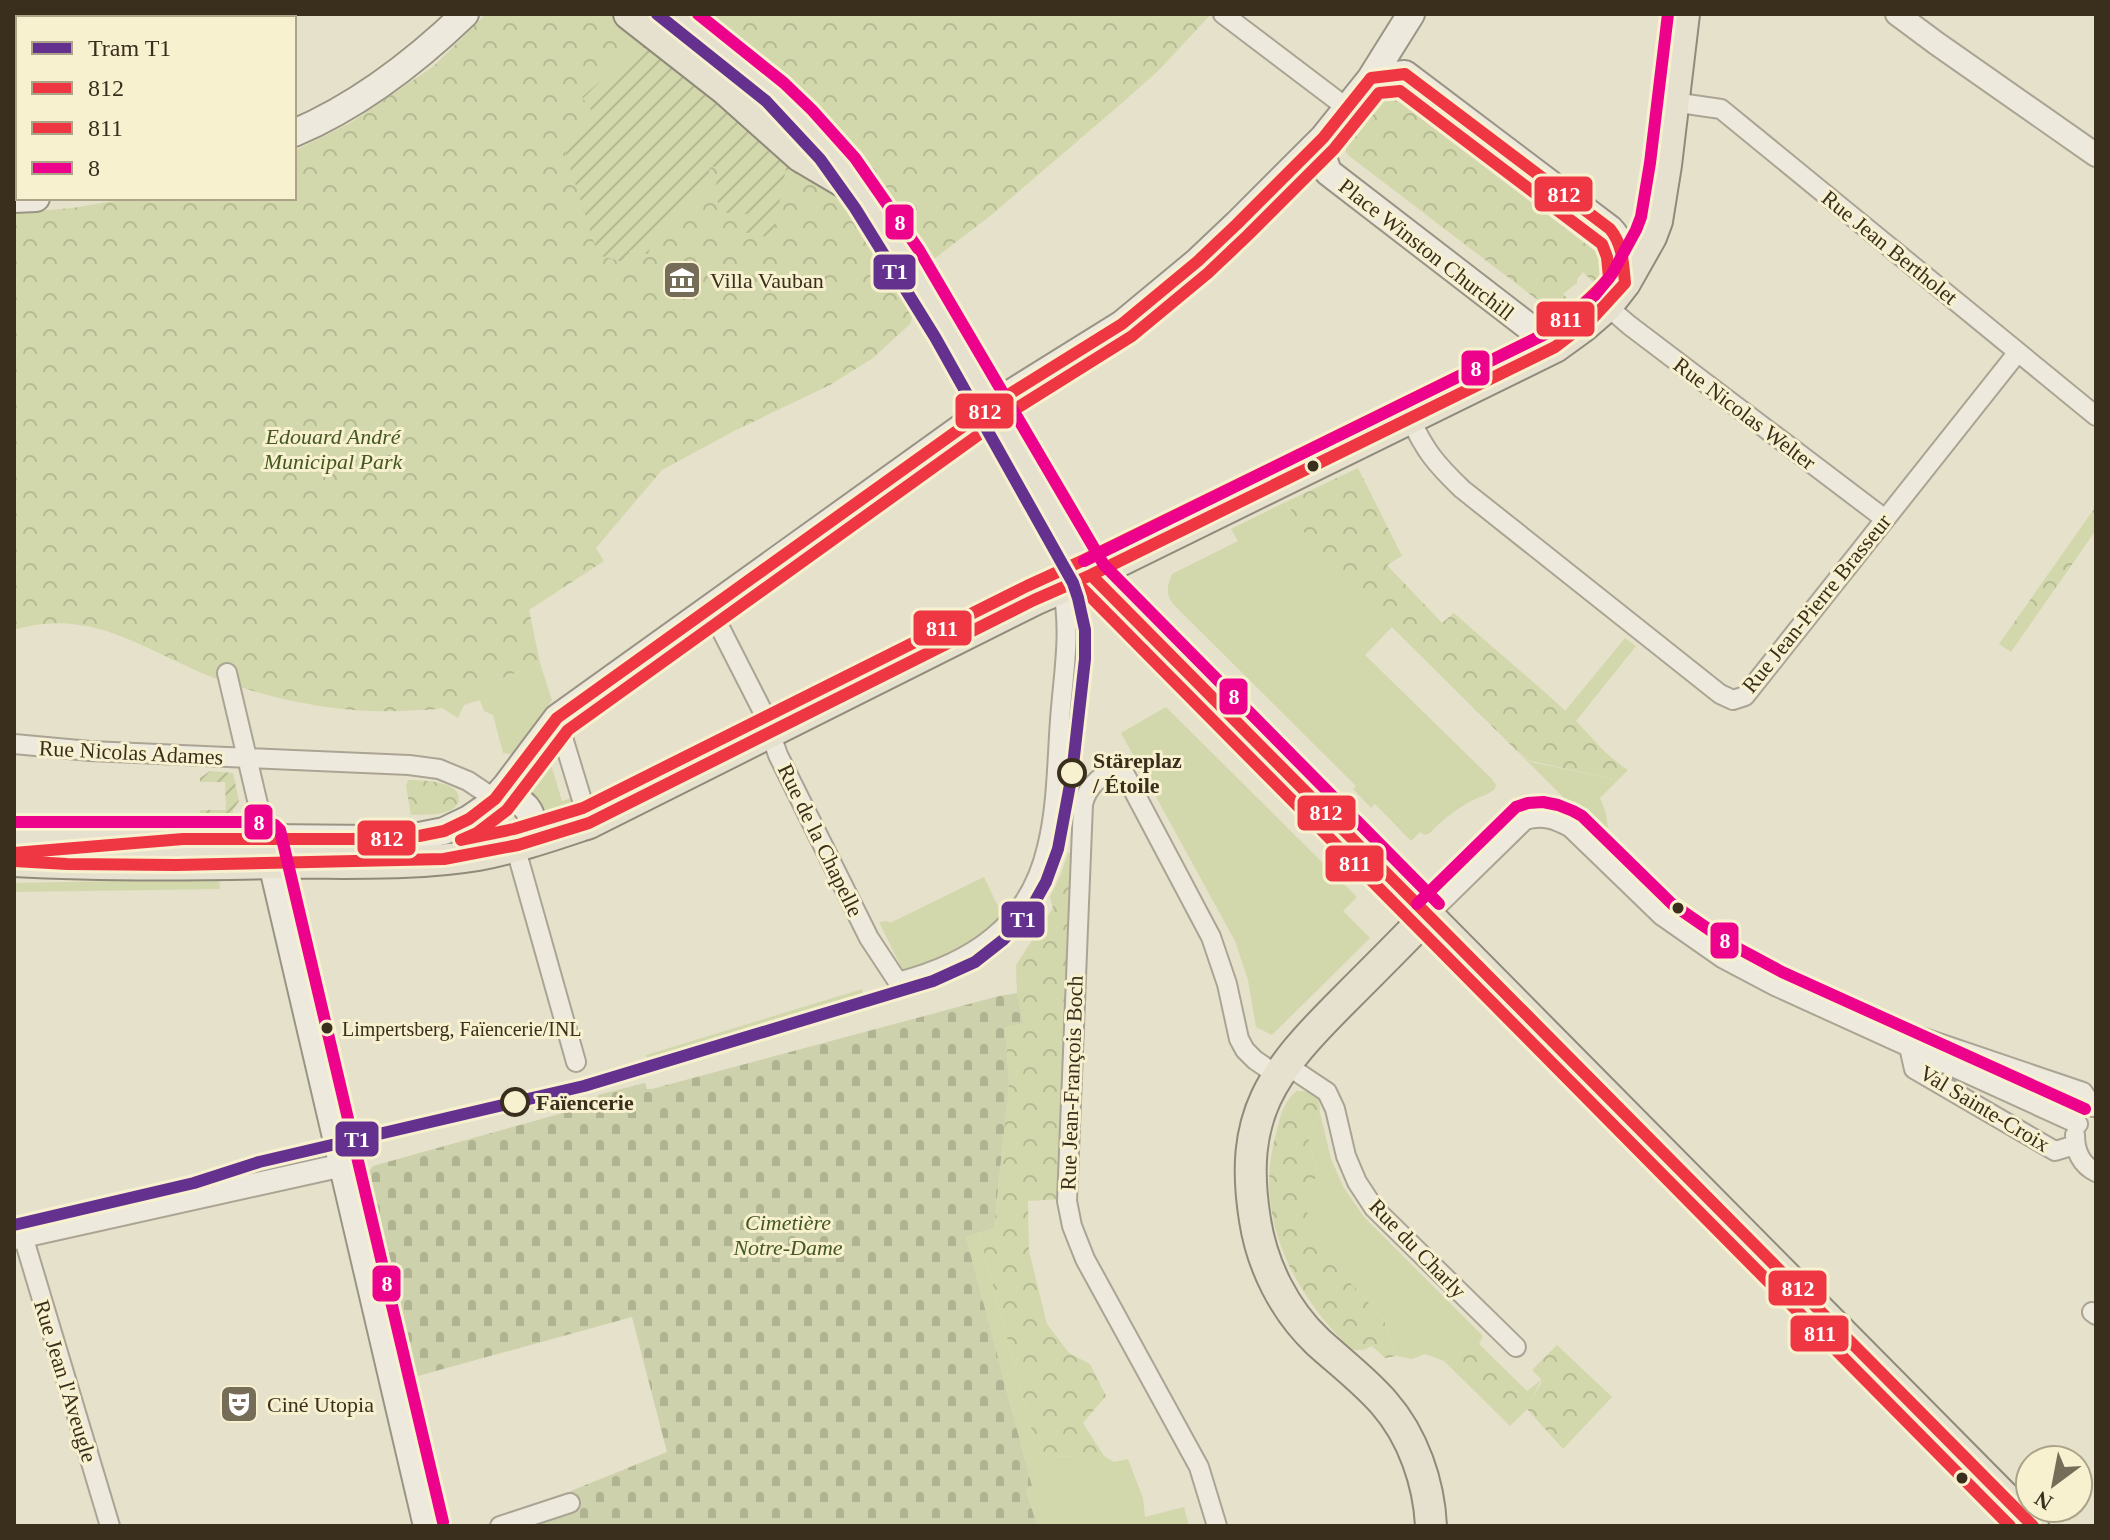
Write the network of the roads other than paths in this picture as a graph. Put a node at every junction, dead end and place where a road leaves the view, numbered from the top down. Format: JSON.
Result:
{"nodes":[{"id":1,"x":465,"y":14,"type":"edge"},
{"id":2,"x":629,"y":14,"type":"edge"},
{"id":3,"x":672,"y":14,"type":"edge"},
{"id":4,"x":1223,"y":14,"type":"edge"},
{"id":5,"x":1411,"y":14,"type":"edge"},
{"id":6,"x":1684,"y":14,"type":"edge"},
{"id":7,"x":1897,"y":14,"type":"edge"},
{"id":8,"x":1371,"y":78,"type":"junction"},
{"id":9,"x":1673,"y":102,"type":"junction"},
{"id":10,"x":1347,"y":108,"type":"junction"},
{"id":11,"x":296,"y":132,"type":"edge"},
{"id":12,"x":1323,"y":138,"type":"junction"},
{"id":13,"x":2096,"y":155,"type":"edge"},
{"id":14,"x":864,"y":198,"type":"junction"},
{"id":15,"x":1616,"y":294,"type":"junction"},
{"id":16,"x":1555,"y":347,"type":"junction"},
{"id":17,"x":2018,"y":352,"type":"junction"},
{"id":18,"x":992,"y":406,"type":"junction"},
{"id":19,"x":2096,"y":416,"type":"edge"},
{"id":20,"x":1410,"y":418,"type":"junction"},
{"id":21,"x":1885,"y":519,"type":"junction"},
{"id":22,"x":1104,"y":568,"type":"junction"},
{"id":23,"x":1062,"y":587,"type":"junction"},
{"id":24,"x":710,"y":608,"type":"junction"},
{"id":25,"x":227,"y":673,"type":"dead end"},
{"id":26,"x":557,"y":718,"type":"junction"},
{"id":27,"x":14,"y":744,"type":"edge"},
{"id":28,"x":774,"y":744,"type":"junction"},
{"id":29,"x":247,"y":759,"type":"junction"},
{"id":30,"x":1121,"y":767,"type":"joint"},
{"id":31,"x":492,"y":802,"type":"junction"},
{"id":32,"x":589,"y":823,"type":"junction"},
{"id":33,"x":14,"y":838,"type":"edge"},
{"id":34,"x":515,"y":846,"type":"junction"},
{"id":35,"x":269,"y":851,"type":"junction"},
{"id":36,"x":180,"y":852,"type":"junction"},
{"id":37,"x":14,"y":853,"type":"edge"},
{"id":38,"x":14,"y":861,"type":"edge"},
{"id":39,"x":14,"y":876,"type":"edge"},
{"id":40,"x":1428,"y":915,"type":"junction"},
{"id":41,"x":1909,"y":1047,"type":"junction"},
{"id":42,"x":576,"y":1062,"type":"dead end"},
{"id":43,"x":1281,"y":1070,"type":"junction"},
{"id":44,"x":2095,"y":1107,"type":"edge"},
{"id":45,"x":2078,"y":1124,"type":"junction"},
{"id":46,"x":2075,"y":1145,"type":"junction"},
{"id":47,"x":343,"y":1165,"type":"junction"},
{"id":48,"x":2096,"y":1172,"type":"edge"},
{"id":49,"x":18,"y":1237,"type":"edge"},
{"id":50,"x":1516,"y":1347,"type":"dead end"},
{"id":51,"x":570,"y":1503,"type":"dead end"},
{"id":52,"x":110,"y":1526,"type":"edge"},
{"id":53,"x":427,"y":1526,"type":"edge"},
{"id":54,"x":500,"y":1526,"type":"edge"},
{"id":55,"x":1217,"y":1526,"type":"edge"},
{"id":56,"x":1431,"y":1526,"type":"edge"},
{"id":57,"x":2033,"y":1526,"type":"edge"}],
"edges":[{"from":1,"to":11,"type":"main road"},
{"from":2,"to":14,"type":"main road"},
{"from":3,"to":14,"type":"main road"},
{"from":4,"to":10,"type":"street"},
{"from":5,"to":8,"type":"main road"},
{"from":6,"to":9,"type":"main road"},
{"from":7,"to":13,"type":"street"},
{"from":8,"to":10,"type":"main road"},
{"from":8,"to":15,"type":"main road"},
{"from":9,"to":15,"type":"main road"},
{"from":9,"to":17,"type":"street","name":"Rue Jean Bertholet"},
{"from":10,"to":12,"type":"main road"},
{"from":12,"to":16,"type":"main road","name":"Place Winston Churchill"},
{"from":12,"to":18,"type":"main road"},
{"from":14,"to":18,"type":"main road"},
{"from":15,"to":16,"type":"main road"},
{"from":15,"to":21,"type":"street","name":"Rue Nicolas Welter"},
{"from":16,"to":20,"type":"main road"},
{"from":17,"to":19,"type":"street","name":"Rue Jean Bertholet"},
{"from":17,"to":21,"type":"street","name":"Rue Jean-Pierre Brasseur"},
{"from":18,"to":22,"type":"main road"},
{"from":18,"to":24,"type":"main road"},
{"from":20,"to":21,"type":"street","name":"Rue Jean-Pierre Brasseur"},
{"from":20,"to":22,"type":"main road"},
{"from":22,"to":23,"type":"main road"},
{"from":22,"to":40,"type":"main road"},
{"from":23,"to":28,"type":"main road"},
{"from":23,"to":28,"type":"street","name":"Rue de la Chapelle"},
{"from":24,"to":26,"type":"main road"},
{"from":24,"to":28,"type":"street","name":"Rue de la Chapelle"},
{"from":25,"to":29,"type":"street","name":"Rue Nicolas Adames"},
{"from":26,"to":31,"type":"main road"},
{"from":26,"to":32,"type":"street"},
{"from":27,"to":29,"type":"street","name":"Rue Nicolas Adames"},
{"from":28,"to":32,"type":"main road"},
{"from":29,"to":31,"type":"street","name":"Rue Nicolas Adames"},
{"from":29,"to":35,"type":"street","name":"Rue Nicolas Adames"},
{"from":30,"to":43,"type":"street","name":"Rue du Charly"},
{"from":30,"to":55,"type":"street","name":"Rue Jean-François Boch"},
{"from":31,"to":34,"type":"main road"},
{"from":31,"to":34,"type":"main road"},
{"from":31,"to":35,"type":"main road"},
{"from":32,"to":34,"type":"main road"},
{"from":33,"to":36,"type":"main road"},
{"from":34,"to":35,"type":"main road"},
{"from":34,"to":42,"type":"street"},
{"from":35,"to":36,"type":"main road"},
{"from":35,"to":47,"type":"main road"},
{"from":36,"to":37,"type":"main road"},
{"from":36,"to":38,"type":"main road"},
{"from":36,"to":39,"type":"main road"},
{"from":40,"to":41,"type":"street","name":"Val Sainte-Croix"},
{"from":40,"to":43,"type":"main road"},
{"from":40,"to":57,"type":"main road"},
{"from":41,"to":44,"type":"street","name":"Val Sainte-Croix"},
{"from":41,"to":45,"type":"street","name":"Val Sainte-Croix"},
{"from":41,"to":46,"type":"street","name":"Val Sainte-Croix"},
{"from":43,"to":50,"type":"street","name":"Rue du Charly"},
{"from":43,"to":56,"type":"main road"},
{"from":44,"to":45,"type":"street","name":"Val Sainte-Croix"},
{"from":45,"to":46,"type":"street","name":"Val Sainte-Croix"},
{"from":46,"to":48,"type":"street","name":"Val Sainte-Croix"},
{"from":47,"to":49,"type":"street"},
{"from":47,"to":53,"type":"main road"},
{"from":49,"to":52,"type":"street","name":"Rue Jean l'Aveugle"},
{"from":51,"to":54,"type":"street"}]}
